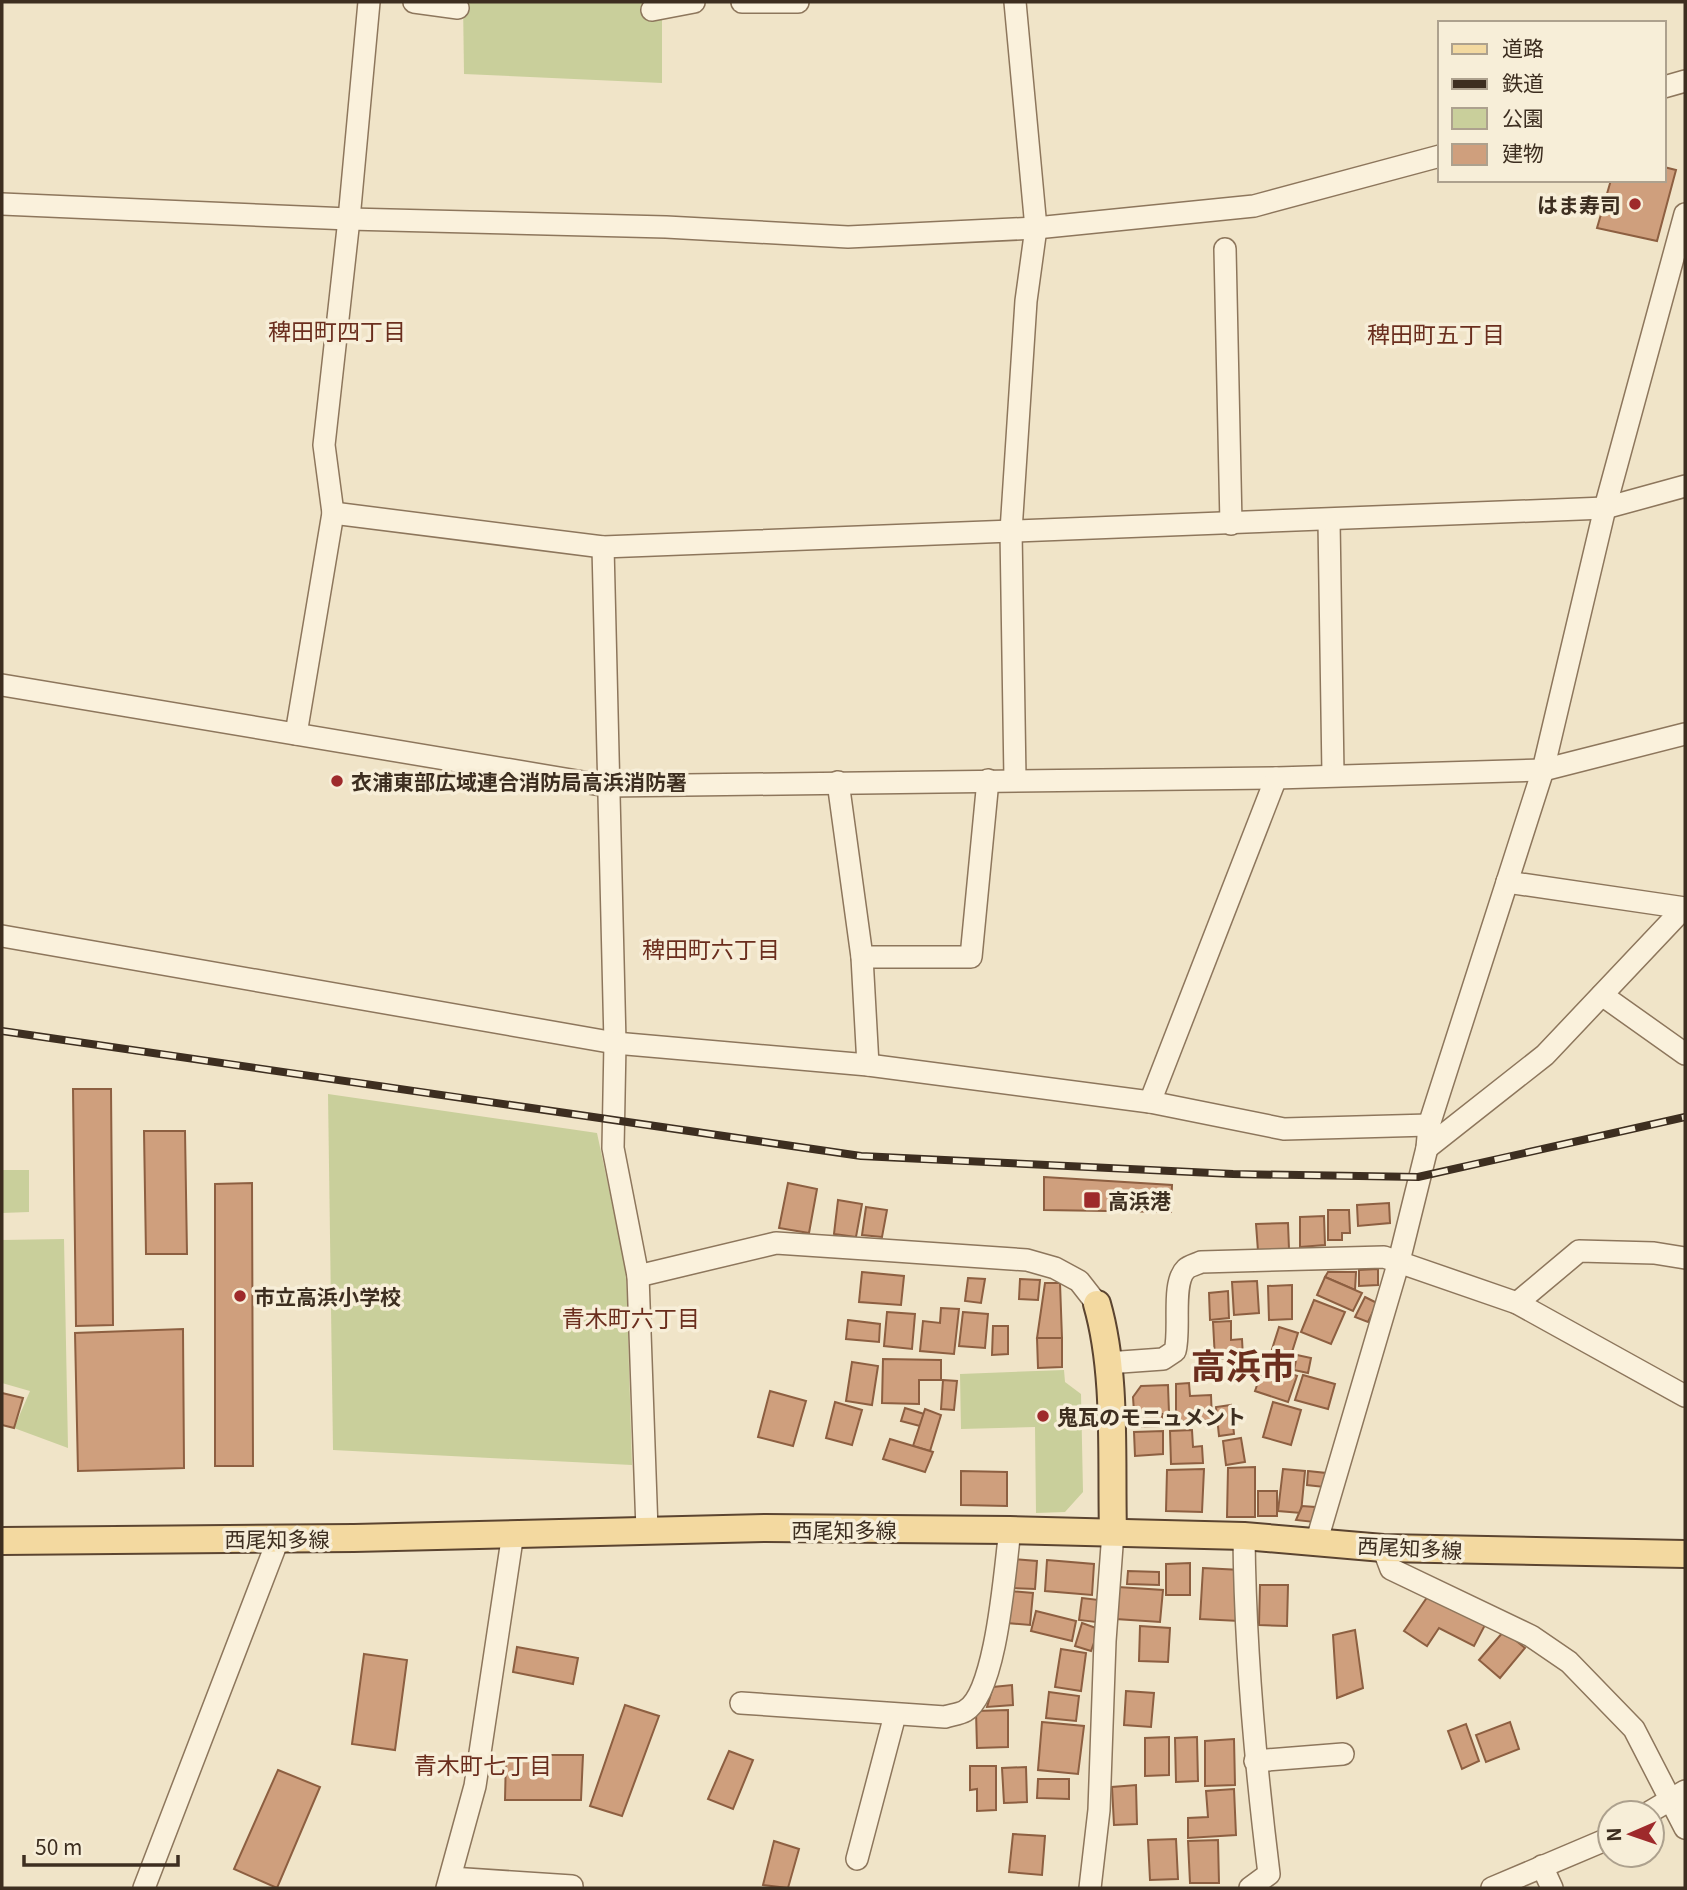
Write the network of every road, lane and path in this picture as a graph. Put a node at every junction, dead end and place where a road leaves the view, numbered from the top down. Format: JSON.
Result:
{"nodes":[{"id":1,"x":369,"y":2,"type":"edge"},
{"id":2,"x":414,"y":2,"type":"edge"},
{"id":3,"x":694,"y":2,"type":"edge"},
{"id":4,"x":742,"y":2,"type":"edge"},
{"id":5,"x":798,"y":2,"type":"edge"},
{"id":6,"x":1015,"y":2,"type":"edge"},
{"id":7,"x":458,"y":8,"type":"dead end"},
{"id":8,"x":652,"y":10,"type":"dead end"},
{"id":9,"x":1685,"y":81,"type":"edge"},
{"id":10,"x":1666,"y":87,"type":"edge"},
{"id":11,"x":1438,"y":157,"type":"edge"},
{"id":12,"x":2,"y":204,"type":"edge"},
{"id":13,"x":1685,"y":215,"type":"edge"},
{"id":14,"x":349,"y":219,"type":"junction"},
{"id":15,"x":1036,"y":228,"type":"junction"},
{"id":16,"x":1225,"y":249,"type":"dead end"},
{"id":17,"x":1680,"y":250,"type":"edge"},
{"id":18,"x":1685,"y":486,"type":"edge"},
{"id":19,"x":1605,"y":508,"type":"junction"},
{"id":20,"x":333,"y":513,"type":"junction"},
{"id":21,"x":1329,"y":521,"type":"junction"},
{"id":22,"x":1231,"y":524,"type":"junction"},
{"id":23,"x":1011,"y":531,"type":"junction"},
{"id":24,"x":604,"y":547,"type":"junction"},
{"id":25,"x":2,"y":685,"type":"edge"},
{"id":26,"x":296,"y":734,"type":"junction"},
{"id":27,"x":1685,"y":734,"type":"edge"},
{"id":28,"x":1544,"y":770,"type":"junction"},
{"id":29,"x":1333,"y":774,"type":"junction"},
{"id":30,"x":1276,"y":778,"type":"junction"},
{"id":31,"x":1014,"y":779,"type":"junction"},
{"id":32,"x":988,"y":780,"type":"junction"},
{"id":33,"x":838,"y":782,"type":"junction"},
{"id":34,"x":607,"y":786,"type":"junction"},
{"id":35,"x":1507,"y":882,"type":"junction"},
{"id":36,"x":1685,"y":908,"type":"edge"},
{"id":37,"x":2,"y":936,"type":"edge"},
{"id":38,"x":862,"y":957,"type":"junction"},
{"id":39,"x":1602,"y":995,"type":"junction"},
{"id":40,"x":615,"y":1043,"type":"junction"},
{"id":41,"x":1685,"y":1055,"type":"edge"},
{"id":42,"x":868,"y":1065,"type":"junction"},
{"id":43,"x":1150,"y":1102,"type":"junction"},
{"id":44,"x":1429,"y":1125,"type":"junction"},
{"id":45,"x":1427,"y":1148,"type":"junction"},
{"id":46,"x":1685,"y":1258,"type":"edge"},
{"id":47,"x":1399,"y":1261,"type":"junction"},
{"id":48,"x":638,"y":1276,"type":"junction"},
{"id":49,"x":1517,"y":1303,"type":"junction"},
{"id":50,"x":1097,"y":1304,"type":"joint"},
{"id":51,"x":1107,"y":1363,"type":"junction"},
{"id":52,"x":1685,"y":1396,"type":"edge"},
{"id":53,"x":647,"y":1530,"type":"junction"},
{"id":54,"x":1010,"y":1530,"type":"junction"},
{"id":55,"x":1113,"y":1532,"type":"junction"},
{"id":56,"x":513,"y":1533,"type":"junction"},
{"id":57,"x":1244,"y":1536,"type":"junction"},
{"id":58,"x":279,"y":1537,"type":"junction"},
{"id":59,"x":1317,"y":1540,"type":"junction"},
{"id":60,"x":2,"y":1541,"type":"edge"},
{"id":61,"x":1383,"y":1548,"type":"junction"},
{"id":62,"x":1685,"y":1554,"type":"edge"},
{"id":63,"x":741,"y":1703,"type":"dead end"},
{"id":64,"x":895,"y":1715,"type":"junction"},
{"id":65,"x":1343,"y":1754,"type":"dead end"},
{"id":66,"x":1255,"y":1762,"type":"junction"},
{"id":67,"x":1678,"y":1794,"type":"edge"},
{"id":68,"x":1685,"y":1828,"type":"edge"},
{"id":69,"x":1596,"y":1844,"type":"edge"},
{"id":70,"x":857,"y":1859,"type":"dead end"},
{"id":71,"x":1542,"y":1866,"type":"junction"},
{"id":72,"x":449,"y":1883,"type":"edge"},
{"id":73,"x":572,"y":1886,"type":"dead end"},
{"id":74,"x":144,"y":1888,"type":"edge"},
{"id":75,"x":1090,"y":1888,"type":"edge"},
{"id":76,"x":1250,"y":1888,"type":"edge"},
{"id":77,"x":1492,"y":1888,"type":"edge"},
{"id":78,"x":1552,"y":1888,"type":"edge"}],
"edges":[{"from":1,"to":14,"type":"street"},
{"from":2,"to":7,"type":"street"},
{"from":3,"to":8,"type":"street"},
{"from":4,"to":5,"type":"street"},
{"from":6,"to":15,"type":"street"},
{"from":9,"to":10,"type":"street"},
{"from":11,"to":15,"type":"street"},
{"from":12,"to":14,"type":"street"},
{"from":13,"to":17,"type":"street"},
{"from":14,"to":15,"type":"street"},
{"from":14,"to":20,"type":"street"},
{"from":15,"to":23,"type":"street"},
{"from":16,"to":22,"type":"street"},
{"from":17,"to":19,"type":"street"},
{"from":18,"to":19,"type":"street"},
{"from":19,"to":21,"type":"street"},
{"from":19,"to":28,"type":"street"},
{"from":20,"to":24,"type":"street"},
{"from":20,"to":26,"type":"street"},
{"from":21,"to":22,"type":"street"},
{"from":21,"to":29,"type":"street"},
{"from":22,"to":23,"type":"street"},
{"from":23,"to":24,"type":"street"},
{"from":23,"to":31,"type":"street"},
{"from":24,"to":34,"type":"street"},
{"from":25,"to":26,"type":"street"},
{"from":26,"to":34,"type":"street"},
{"from":27,"to":28,"type":"street"},
{"from":28,"to":29,"type":"street"},
{"from":28,"to":35,"type":"street"},
{"from":29,"to":30,"type":"street"},
{"from":30,"to":31,"type":"street"},
{"from":30,"to":43,"type":"street"},
{"from":31,"to":32,"type":"street"},
{"from":32,"to":33,"type":"street"},
{"from":32,"to":38,"type":"street"},
{"from":33,"to":34,"type":"street"},
{"from":33,"to":38,"type":"street"},
{"from":34,"to":40,"type":"street"},
{"from":35,"to":36,"type":"street"},
{"from":35,"to":44,"type":"street"},
{"from":36,"to":39,"type":"street"},
{"from":37,"to":40,"type":"street"},
{"from":38,"to":42,"type":"street"},
{"from":39,"to":41,"type":"street"},
{"from":39,"to":45,"type":"street"},
{"from":40,"to":42,"type":"street"},
{"from":40,"to":48,"type":"street"},
{"from":42,"to":43,"type":"street"},
{"from":43,"to":44,"type":"street"},
{"from":44,"to":45,"type":"street"},
{"from":45,"to":47,"type":"street"},
{"from":46,"to":49,"type":"street"},
{"from":47,"to":49,"type":"street"},
{"from":47,"to":51,"type":"street"},
{"from":47,"to":59,"type":"street"},
{"from":48,"to":50,"type":"street"},
{"from":48,"to":53,"type":"street"},
{"from":49,"to":52,"type":"street"},
{"from":50,"to":51,"type":"main road"},
{"from":51,"to":55,"type":"main road"},
{"from":53,"to":54,"type":"main road","name":"西尾知多線"},
{"from":53,"to":56,"type":"main road","name":"西尾知多線"},
{"from":54,"to":55,"type":"main road","name":"西尾知多線"},
{"from":54,"to":64,"type":"street"},
{"from":55,"to":57,"type":"main road","name":"西尾知多線"},
{"from":55,"to":75,"type":"street"},
{"from":56,"to":58,"type":"main road","name":"西尾知多線"},
{"from":56,"to":72,"type":"street"},
{"from":57,"to":59,"type":"main road","name":"西尾知多線"},
{"from":57,"to":66,"type":"street"},
{"from":58,"to":60,"type":"main road","name":"西尾知多線"},
{"from":58,"to":74,"type":"street"},
{"from":59,"to":61,"type":"main road","name":"西尾知多線"},
{"from":61,"to":62,"type":"main road","name":"西尾知多線"},
{"from":61,"to":67,"type":"street"},
{"from":63,"to":64,"type":"street"},
{"from":64,"to":70,"type":"street"},
{"from":65,"to":66,"type":"street"},
{"from":66,"to":76,"type":"street"},
{"from":67,"to":68,"type":"street"},
{"from":69,"to":71,"type":"street"},
{"from":71,"to":77,"type":"street"},
{"from":71,"to":78,"type":"street"},
{"from":72,"to":73,"type":"street"}]}
